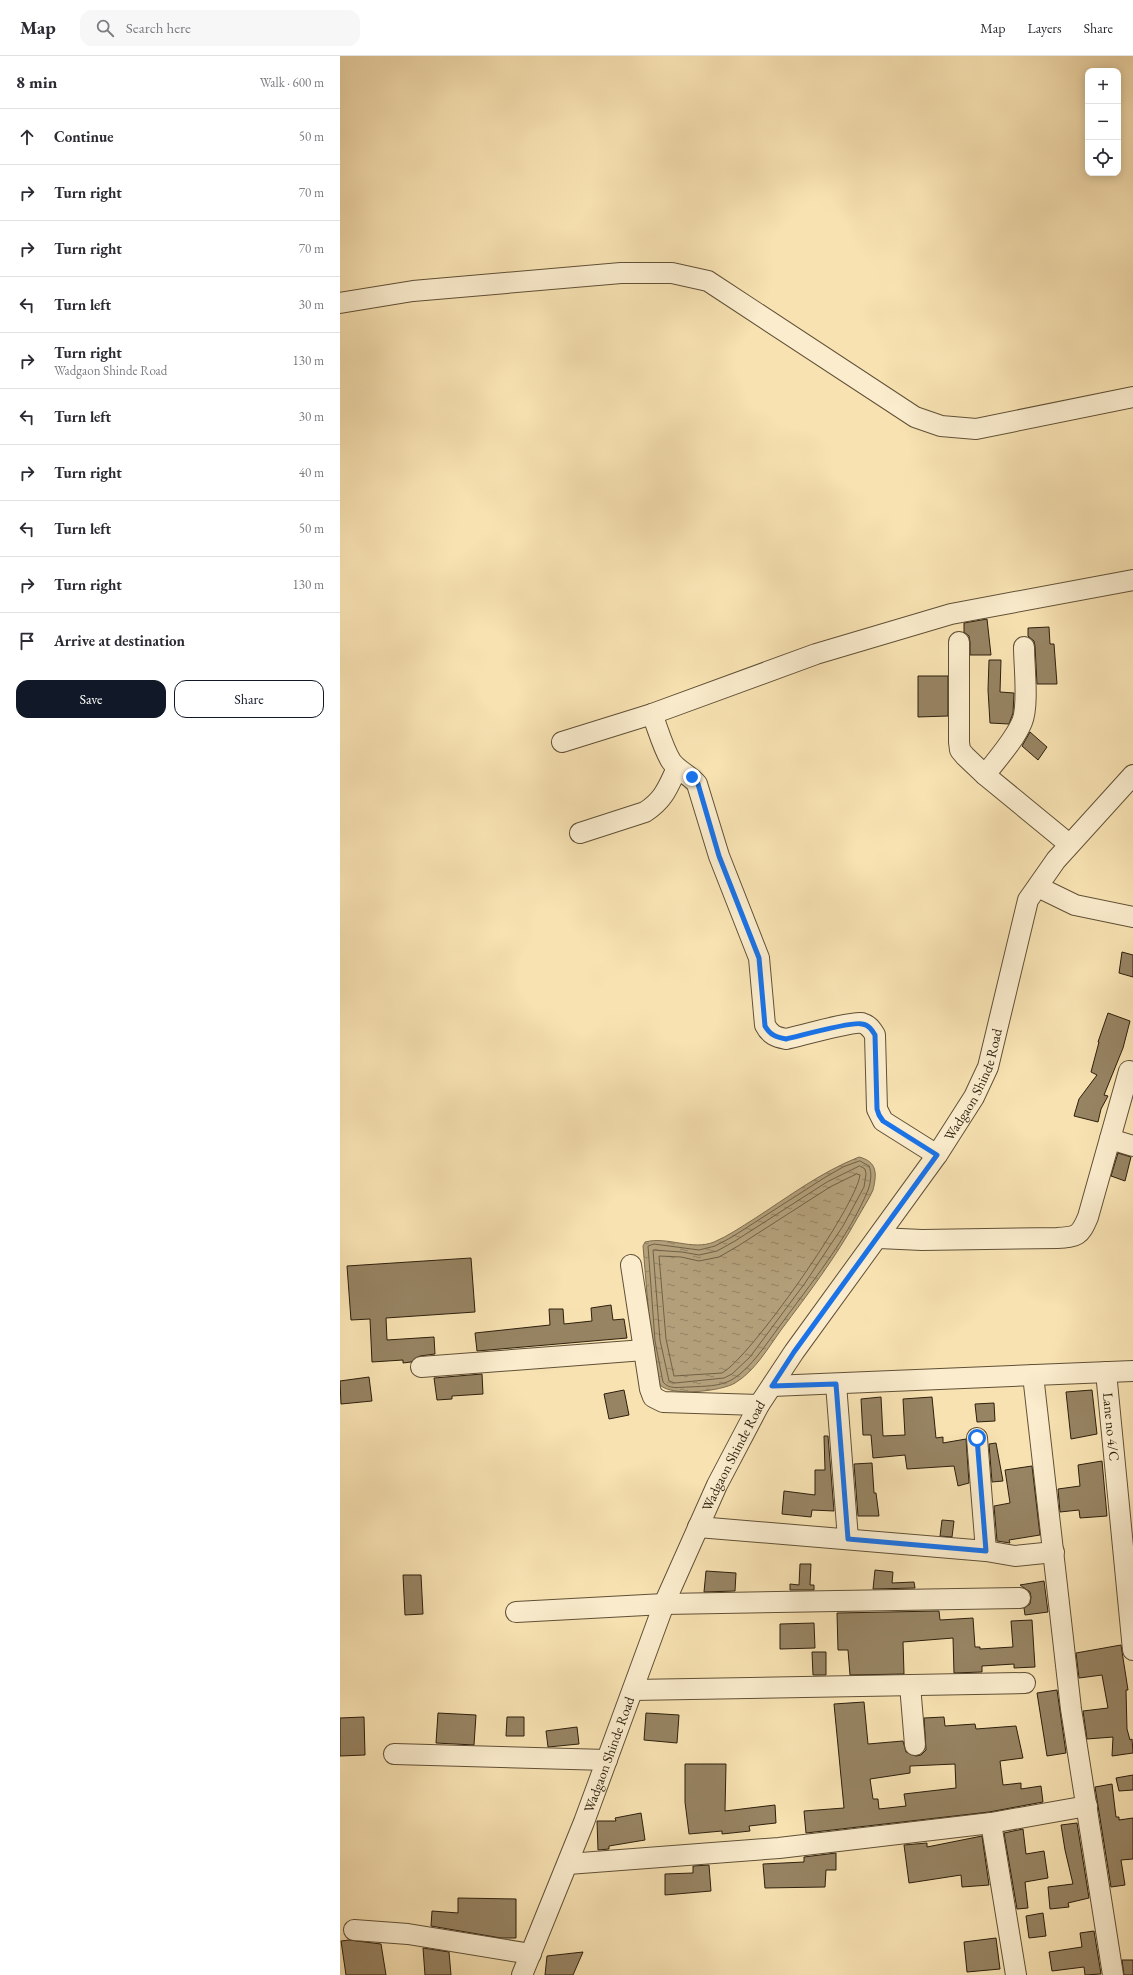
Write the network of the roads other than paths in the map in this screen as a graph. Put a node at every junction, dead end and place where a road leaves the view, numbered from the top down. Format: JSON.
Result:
{"nodes":[{"id":1,"x":340,"y":303,"type":"edge"},
{"id":2,"x":1133,"y":397,"type":"edge"},
{"id":3,"x":1133,"y":580,"type":"edge"},
{"id":4,"x":959,"y":642,"type":"dead end"},
{"id":5,"x":1024,"y":647,"type":"dead end"},
{"id":6,"x":652,"y":714,"type":"junction"},
{"id":7,"x":562,"y":742,"type":"dead end"},
{"id":8,"x":677,"y":768,"type":"junction"},
{"id":9,"x":985,"y":775,"type":"junction"},
{"id":10,"x":1133,"y":775,"type":"edge"},
{"id":11,"x":580,"y":833,"type":"dead end"},
{"id":12,"x":1070,"y":844,"type":"junction"},
{"id":13,"x":1038,"y":887,"type":"junction"},
{"id":14,"x":1133,"y":917,"type":"edge"},
{"id":15,"x":1132,"y":1066,"type":"edge"},
{"id":16,"x":1110,"y":1139,"type":"junction"},
{"id":17,"x":1133,"y":1146,"type":"edge"},
{"id":18,"x":937,"y":1155,"type":"junction"},
{"id":19,"x":878,"y":1238,"type":"junction"},
{"id":20,"x":631,"y":1265,"type":"dead end"},
{"id":21,"x":644,"y":1350,"type":"junction"},
{"id":22,"x":421,"y":1367,"type":"dead end"},
{"id":23,"x":1133,"y":1371,"type":"edge"},
{"id":24,"x":1106,"y":1372,"type":"junction"},
{"id":25,"x":1033,"y":1375,"type":"junction"},
{"id":26,"x":836,"y":1384,"type":"junction"},
{"id":27,"x":772,"y":1386,"type":"junction"},
{"id":28,"x":759,"y":1405,"type":"junction"},
{"id":29,"x":977,"y":1438,"type":"dead end"},
{"id":30,"x":698,"y":1527,"type":"junction"},
{"id":31,"x":848,"y":1539,"type":"junction"},
{"id":32,"x":986,"y":1551,"type":"junction"},
{"id":33,"x":1054,"y":1552,"type":"junction"},
{"id":34,"x":1020,"y":1598,"type":"dead end"},
{"id":35,"x":664,"y":1604,"type":"junction"},
{"id":36,"x":516,"y":1612,"type":"dead end"},
{"id":37,"x":1133,"y":1650,"type":"edge"},
{"id":38,"x":1025,"y":1683,"type":"dead end"},
{"id":39,"x":910,"y":1685,"type":"junction"},
{"id":40,"x":632,"y":1690,"type":"junction"},
{"id":41,"x":915,"y":1745,"type":"dead end"},
{"id":42,"x":394,"y":1754,"type":"dead end"},
{"id":43,"x":607,"y":1760,"type":"junction"},
{"id":44,"x":1087,"y":1806,"type":"junction"},
{"id":45,"x":991,"y":1824,"type":"junction"},
{"id":46,"x":568,"y":1864,"type":"junction"},
{"id":47,"x":354,"y":1930,"type":"dead end"},
{"id":48,"x":531,"y":1954,"type":"junction"},
{"id":49,"x":522,"y":1975,"type":"edge"},
{"id":50,"x":1016,"y":1975,"type":"edge"},
{"id":51,"x":1114,"y":1975,"type":"edge"}],
"edges":[{"from":1,"to":2,"type":"street"},
{"from":3,"to":6,"type":"street"},
{"from":4,"to":9,"type":"street"},
{"from":5,"to":9,"type":"street"},
{"from":6,"to":7,"type":"street"},
{"from":6,"to":8,"type":"street"},
{"from":8,"to":11,"type":"street"},
{"from":8,"to":18,"type":"street"},
{"from":9,"to":12,"type":"street"},
{"from":10,"to":12,"type":"street","name":"Wadgaon Shinde Road"},
{"from":12,"to":13,"type":"street","name":"Wadgaon Shinde Road"},
{"from":13,"to":14,"type":"street"},
{"from":13,"to":18,"type":"street","name":"Wadgaon Shinde Road"},
{"from":15,"to":16,"type":"street"},
{"from":16,"to":17,"type":"street"},
{"from":16,"to":19,"type":"street"},
{"from":18,"to":19,"type":"street","name":"Wadgaon Shinde Road"},
{"from":19,"to":27,"type":"street","name":"Wadgaon Shinde Road"},
{"from":20,"to":21,"type":"street"},
{"from":21,"to":22,"type":"street"},
{"from":21,"to":28,"type":"street"},
{"from":23,"to":24,"type":"street"},
{"from":24,"to":25,"type":"street"},
{"from":24,"to":37,"type":"street","name":"Lane no 4/C"},
{"from":25,"to":26,"type":"street"},
{"from":25,"to":33,"type":"street"},
{"from":26,"to":27,"type":"street"},
{"from":26,"to":31,"type":"street"},
{"from":27,"to":28,"type":"street","name":"Wadgaon Shinde Road"},
{"from":28,"to":30,"type":"street","name":"Wadgaon Shinde Road"},
{"from":29,"to":32,"type":"street"},
{"from":30,"to":31,"type":"street"},
{"from":30,"to":35,"type":"street","name":"Wadgaon Shinde Road"},
{"from":31,"to":32,"type":"street"},
{"from":32,"to":33,"type":"street"},
{"from":33,"to":44,"type":"street"},
{"from":34,"to":35,"type":"street"},
{"from":35,"to":36,"type":"street"},
{"from":35,"to":40,"type":"street","name":"Wadgaon Shinde Road"},
{"from":38,"to":39,"type":"street"},
{"from":39,"to":40,"type":"street"},
{"from":39,"to":41,"type":"street"},
{"from":40,"to":43,"type":"street","name":"Wadgaon Shinde Road"},
{"from":42,"to":43,"type":"street"},
{"from":43,"to":46,"type":"street","name":"Wadgaon Shinde Road"},
{"from":44,"to":45,"type":"street"},
{"from":44,"to":51,"type":"street"},
{"from":45,"to":46,"type":"street"},
{"from":45,"to":50,"type":"street"},
{"from":46,"to":48,"type":"street","name":"Wadgaon Shinde Road"},
{"from":47,"to":48,"type":"street"},
{"from":48,"to":49,"type":"street","name":"Wadgaon Shinde Road"}]}
